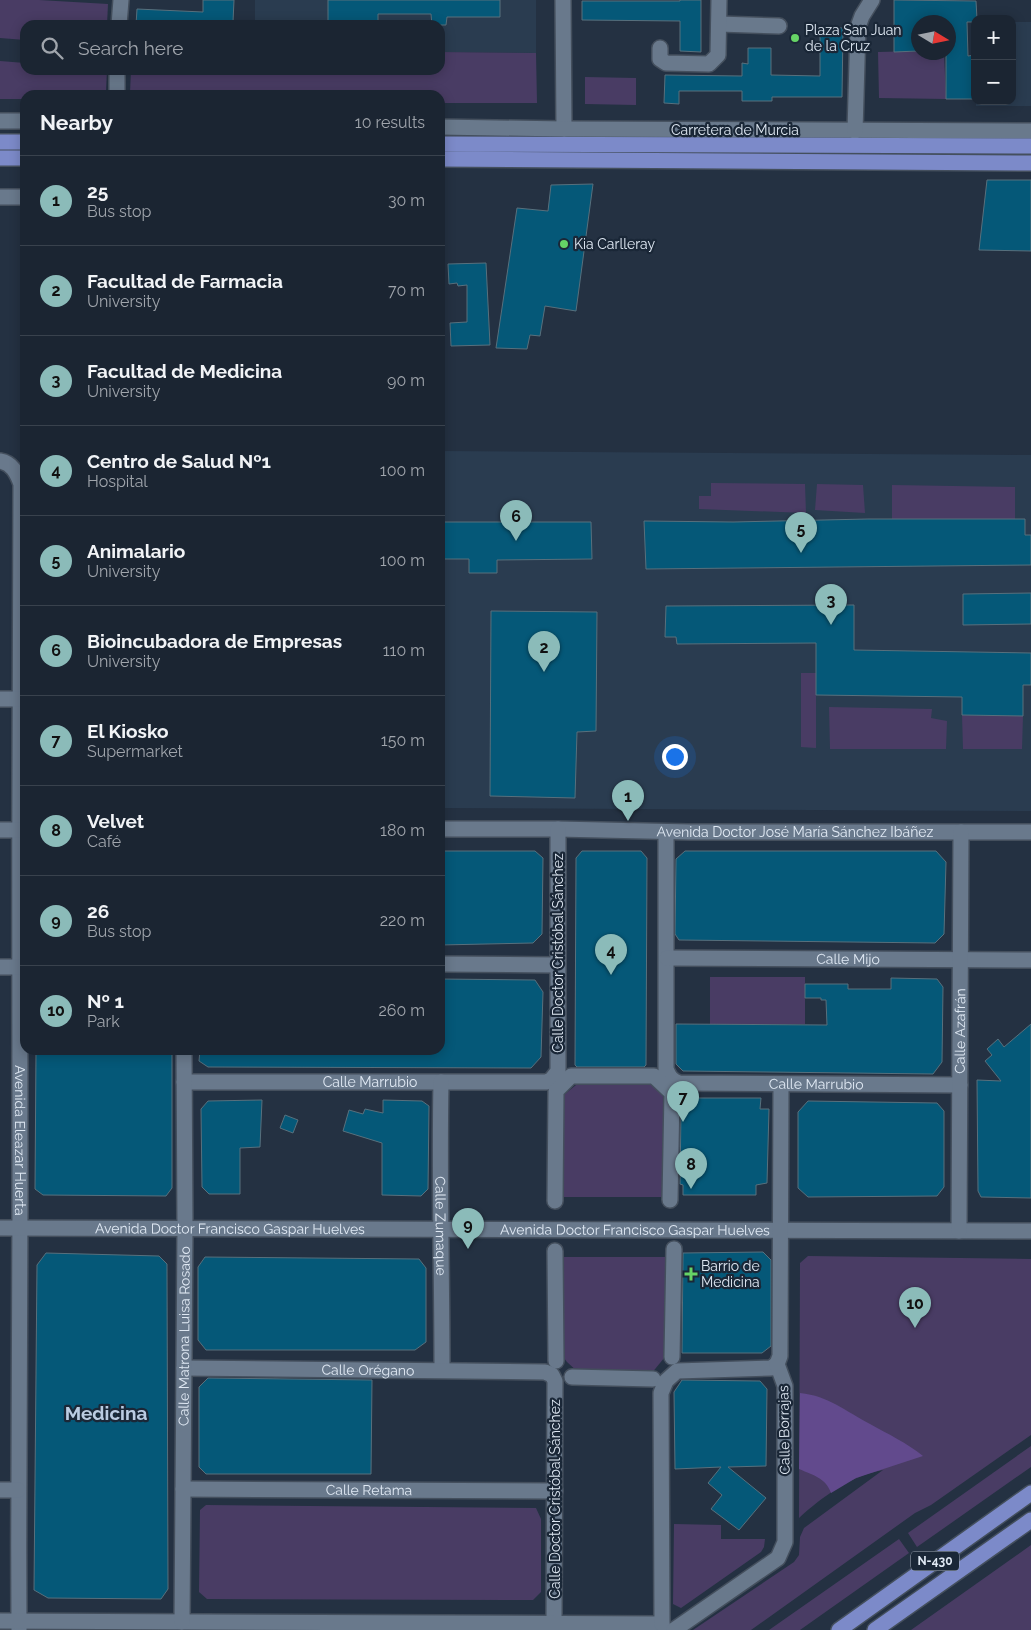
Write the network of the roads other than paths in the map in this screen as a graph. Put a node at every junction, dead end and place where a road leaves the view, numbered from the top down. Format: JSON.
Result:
{"nodes":[{"id":1,"x":121,"y":0,"type":"edge"},
{"id":2,"x":563,"y":0,"type":"edge"},
{"id":3,"x":719,"y":0,"type":"edge"},
{"id":4,"x":872,"y":0,"type":"edge"},
{"id":5,"x":119,"y":20,"type":"edge"},
{"id":6,"x":719,"y":24,"type":"junction"},
{"id":7,"x":779,"y":26,"type":"dead end"},
{"id":8,"x":660,"y":48,"type":"dead end"},
{"id":9,"x":118,"y":75,"type":"edge"},
{"id":10,"x":117,"y":90,"type":"edge"},
{"id":11,"x":0,"y":121,"type":"edge"},
{"id":12,"x":20,"y":121,"type":"edge"},
{"id":13,"x":445,"y":127,"type":"edge"},
{"id":14,"x":564,"y":129,"type":"junction"},
{"id":15,"x":855,"y":131,"type":"junction"},
{"id":16,"x":1031,"y":131,"type":"edge"},
{"id":17,"x":0,"y":142,"type":"edge"},
{"id":18,"x":20,"y":142,"type":"edge"},
{"id":19,"x":445,"y":144,"type":"edge"},
{"id":20,"x":1031,"y":146,"type":"edge"},
{"id":21,"x":0,"y":158,"type":"edge"},
{"id":22,"x":20,"y":158,"type":"edge"},
{"id":23,"x":445,"y":160,"type":"edge"},
{"id":24,"x":1031,"y":163,"type":"edge"},
{"id":25,"x":0,"y":197,"type":"edge"},
{"id":26,"x":20,"y":197,"type":"edge"},
{"id":27,"x":0,"y":461,"type":"edge"},
{"id":28,"x":20,"y":481,"type":"edge"},
{"id":29,"x":20,"y":592,"type":"edge"},
{"id":30,"x":0,"y":699,"type":"edge"},
{"id":31,"x":19,"y":699,"type":"junction"},
{"id":32,"x":20,"y":743,"type":"edge"},
{"id":33,"x":558,"y":829,"type":"junction"},
{"id":34,"x":0,"y":830,"type":"edge"},
{"id":35,"x":20,"y":830,"type":"edge"},
{"id":36,"x":445,"y":830,"type":"edge"},
{"id":37,"x":666,"y":832,"type":"junction"},
{"id":38,"x":961,"y":832,"type":"junction"},
{"id":39,"x":1031,"y":832,"type":"edge"},
{"id":40,"x":667,"y":958,"type":"junction"},
{"id":41,"x":960,"y":959,"type":"junction"},
{"id":42,"x":1031,"y":960,"type":"edge"},
{"id":43,"x":445,"y":964,"type":"edge"},
{"id":44,"x":557,"y":965,"type":"junction"},
{"id":45,"x":0,"y":967,"type":"edge"},
{"id":46,"x":20,"y":967,"type":"joint"},
{"id":47,"x":184,"y":1055,"type":"edge"},
{"id":48,"x":560,"y":1079,"type":"junction"},
{"id":49,"x":184,"y":1082,"type":"junction"},
{"id":50,"x":440,"y":1082,"type":"junction"},
{"id":51,"x":669,"y":1084,"type":"junction"},
{"id":52,"x":781,"y":1084,"type":"junction"},
{"id":53,"x":960,"y":1085,"type":"junction"},
{"id":54,"x":670,"y":1200,"type":"dead end"},
{"id":55,"x":555,"y":1201,"type":"dead end"},
{"id":56,"x":0,"y":1228,"type":"edge"},
{"id":57,"x":20,"y":1228,"type":"junction"},
{"id":58,"x":185,"y":1228,"type":"junction"},
{"id":59,"x":442,"y":1229,"type":"junction"},
{"id":60,"x":780,"y":1230,"type":"junction"},
{"id":61,"x":959,"y":1231,"type":"junction"},
{"id":62,"x":1031,"y":1231,"type":"edge"},
{"id":63,"x":674,"y":1249,"type":"dead end"},
{"id":64,"x":555,"y":1250,"type":"dead end"},
{"id":65,"x":674,"y":1364,"type":"junction"},
{"id":66,"x":777,"y":1364,"type":"junction"},
{"id":67,"x":184,"y":1368,"type":"junction"},
{"id":68,"x":554,"y":1368,"type":"junction"},
{"id":69,"x":442,"y":1370,"type":"junction"},
{"id":70,"x":572,"y":1378,"type":"dead end"},
{"id":71,"x":653,"y":1380,"type":"dead end"},
{"id":72,"x":183,"y":1489,"type":"junction"},
{"id":73,"x":0,"y":1490,"type":"edge"},
{"id":74,"x":18,"y":1490,"type":"junction"},
{"id":75,"x":555,"y":1491,"type":"junction"},
{"id":76,"x":1031,"y":1493,"type":"edge"},
{"id":77,"x":1031,"y":1520,"type":"edge"},
{"id":78,"x":0,"y":1621,"type":"edge"},
{"id":79,"x":182,"y":1622,"type":"junction"},
{"id":80,"x":554,"y":1623,"type":"junction"},
{"id":81,"x":19,"y":1625,"type":"edge"},
{"id":82,"x":437,"y":1626,"type":"edge"},
{"id":83,"x":667,"y":1628,"type":"edge"},
{"id":84,"x":839,"y":1630,"type":"edge"},
{"id":85,"x":875,"y":1630,"type":"edge"}],
"edges":[{"from":1,"to":5,"type":"street"},
{"from":2,"to":14,"type":"street"},
{"from":3,"to":6,"type":"street"},
{"from":4,"to":15,"type":"street"},
{"from":6,"to":7,"type":"street"},
{"from":6,"to":8,"type":"street"},
{"from":9,"to":10,"type":"street"},
{"from":11,"to":12,"type":"street"},
{"from":13,"to":14,"type":"street","name":"Carretera de Murcia"},
{"from":14,"to":15,"type":"street","name":"Carretera de Murcia"},
{"from":15,"to":16,"type":"street","name":"Carretera de Murcia"},
{"from":17,"to":18,"type":"main road"},
{"from":19,"to":20,"type":"main road","name":"Carretera de Murcia"},
{"from":21,"to":22,"type":"main road"},
{"from":23,"to":24,"type":"main road"},
{"from":25,"to":26,"type":"street"},
{"from":27,"to":28,"type":"street","name":"Avenida Eleazar Huerta"},
{"from":29,"to":31,"type":"street","name":"Avenida Eleazar Huerta"},
{"from":30,"to":31,"type":"street"},
{"from":31,"to":32,"type":"street","name":"Avenida Eleazar Huerta"},
{"from":33,"to":36,"type":"street","name":"Avenida Doctor José María Sánchez Ibáñez"},
{"from":33,"to":37,"type":"street","name":"Avenida Doctor José María Sánchez Ibáñez"},
{"from":33,"to":44,"type":"street","name":"Calle Doctor Cristóbal Sánchez"},
{"from":34,"to":35,"type":"street"},
{"from":37,"to":38,"type":"street","name":"Avenida Doctor José María Sánchez Ibáñez"},
{"from":37,"to":40,"type":"street"},
{"from":38,"to":39,"type":"street","name":"Avenida Doctor José María Sánchez Ibáñez"},
{"from":38,"to":41,"type":"street","name":"Calle Azafrán"},
{"from":40,"to":41,"type":"street","name":"Calle Mijo"},
{"from":40,"to":51,"type":"street"},
{"from":41,"to":42,"type":"street","name":"Calle Mijo"},
{"from":41,"to":53,"type":"street","name":"Calle Azafrán"},
{"from":43,"to":44,"type":"street"},
{"from":44,"to":48,"type":"street","name":"Calle Doctor Cristóbal Sánchez"},
{"from":45,"to":46,"type":"street"},
{"from":46,"to":57,"type":"street","name":"Avenida Eleazar Huerta"},
{"from":47,"to":49,"type":"street","name":"Calle Matrona Luisa Rosado"},
{"from":48,"to":50,"type":"street","name":"Calle Marrubio"},
{"from":48,"to":51,"type":"street","name":"Calle Marrubio"},
{"from":48,"to":55,"type":"street","name":"Calle Doctor Cristóbal Sánchez"},
{"from":49,"to":50,"type":"street","name":"Calle Marrubio"},
{"from":49,"to":58,"type":"street","name":"Calle Matrona Luisa Rosado"},
{"from":50,"to":59,"type":"street","name":"Calle Zumaque"},
{"from":51,"to":52,"type":"street","name":"Calle Marrubio"},
{"from":51,"to":54,"type":"street"},
{"from":52,"to":53,"type":"street","name":"Calle Marrubio"},
{"from":52,"to":60,"type":"street","name":"Calle Borrajas"},
{"from":53,"to":61,"type":"street","name":"Calle Azafrán"},
{"from":56,"to":57,"type":"street","name":"Avenida Doctor Francisco Gaspar Huelves"},
{"from":57,"to":58,"type":"street","name":"Avenida Doctor Francisco Gaspar Huelves"},
{"from":57,"to":74,"type":"street","name":"Avenida Eleazar Huerta"},
{"from":58,"to":59,"type":"street","name":"Avenida Doctor Francisco Gaspar Huelves"},
{"from":58,"to":67,"type":"street","name":"Calle Matrona Luisa Rosado"},
{"from":59,"to":60,"type":"street","name":"Avenida Doctor Francisco Gaspar Huelves"},
{"from":59,"to":69,"type":"street","name":"Calle Zumaque"},
{"from":60,"to":61,"type":"street","name":"Avenida Doctor Francisco Gaspar Huelves"},
{"from":60,"to":66,"type":"street","name":"Calle Borrajas"},
{"from":61,"to":62,"type":"street","name":"Avenida Doctor Francisco Gaspar Huelves"},
{"from":63,"to":65,"type":"street"},
{"from":64,"to":68,"type":"street","name":"Calle Doctor Cristóbal Sánchez"},
{"from":65,"to":66,"type":"street"},
{"from":65,"to":83,"type":"street"},
{"from":66,"to":83,"type":"street","name":"Calle Borrajas"},
{"from":67,"to":69,"type":"street","name":"Calle Orégano"},
{"from":67,"to":72,"type":"street","name":"Calle Matrona Luisa Rosado"},
{"from":68,"to":69,"type":"street","name":"Calle Orégano"},
{"from":68,"to":75,"type":"street","name":"Calle Doctor Cristóbal Sánchez"},
{"from":70,"to":71,"type":"street"},
{"from":72,"to":75,"type":"street","name":"Calle Retama"},
{"from":72,"to":79,"type":"street","name":"Calle Matrona Luisa Rosado"},
{"from":73,"to":74,"type":"street"},
{"from":74,"to":81,"type":"street","name":"Avenida Eleazar Huerta"},
{"from":75,"to":80,"type":"street","name":"Calle Doctor Cristóbal Sánchez"},
{"from":76,"to":84,"type":"main road","number":"N-430"},
{"from":77,"to":85,"type":"main road","number":"N-430"},
{"from":78,"to":81,"type":"street"},
{"from":79,"to":81,"type":"street"},
{"from":79,"to":82,"type":"street"},
{"from":80,"to":82,"type":"street"},
{"from":80,"to":83,"type":"street"}]}
